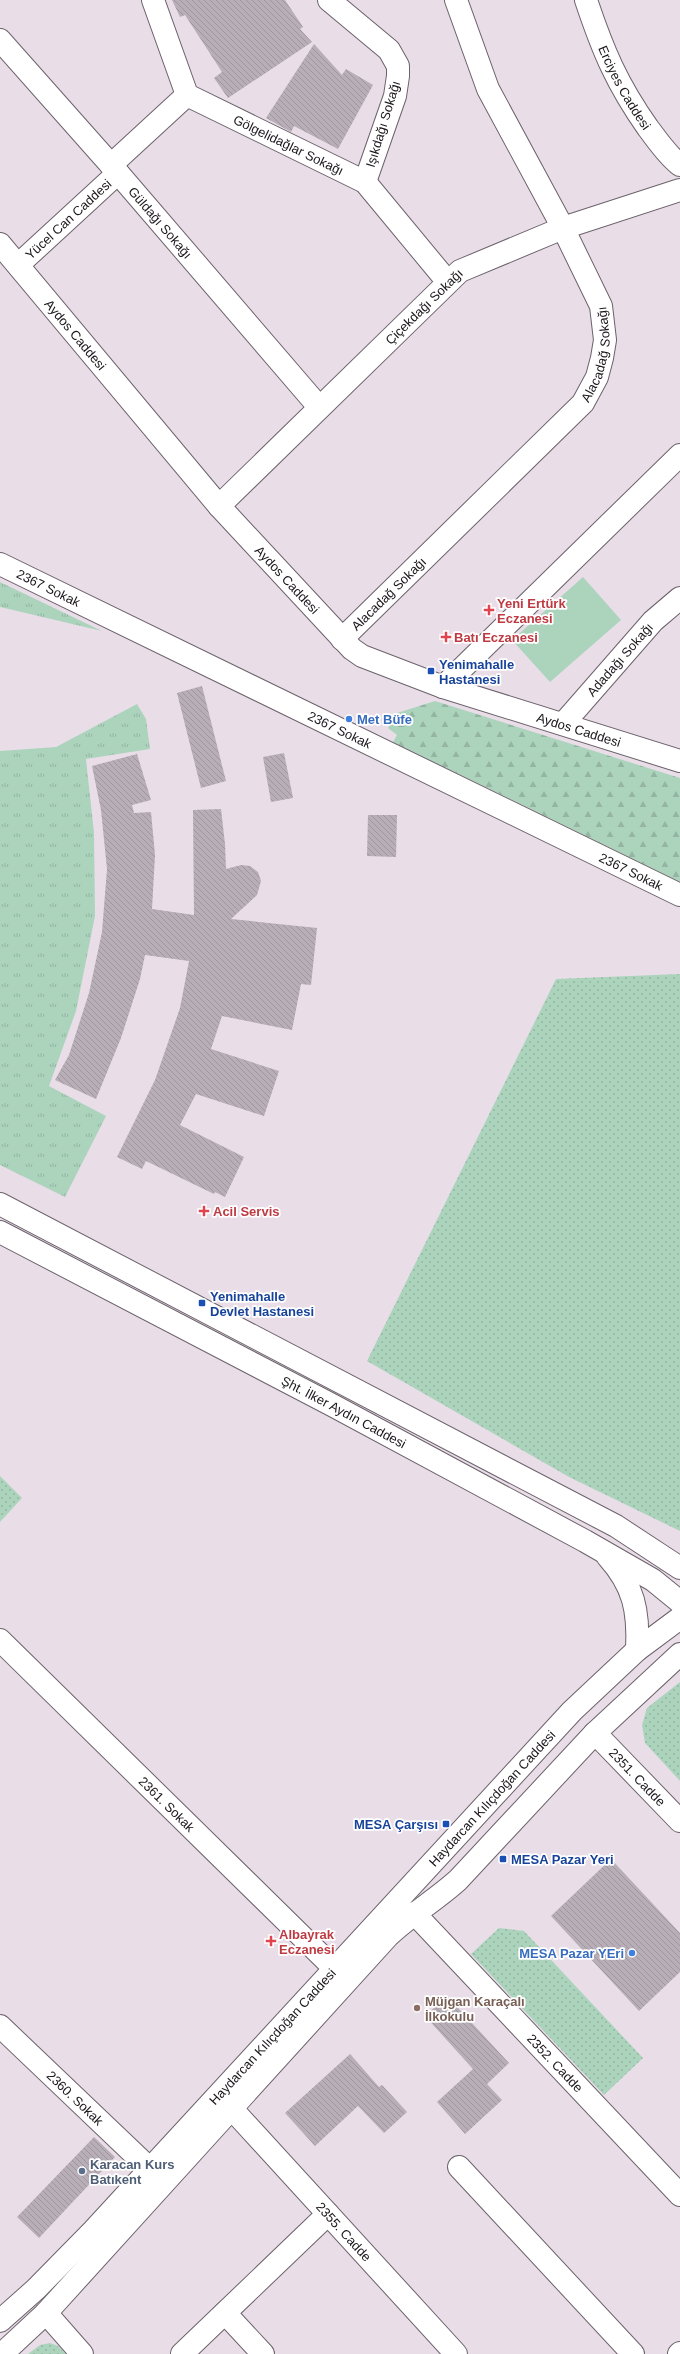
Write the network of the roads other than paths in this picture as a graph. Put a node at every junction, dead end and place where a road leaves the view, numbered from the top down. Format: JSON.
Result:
{"nodes":[{"id":1,"x":153,"y":0,"type":"edge"},
{"id":2,"x":329,"y":0,"type":"edge"},
{"id":3,"x":456,"y":0,"type":"edge"},
{"id":4,"x":586,"y":0,"type":"edge"},
{"id":5,"x":0,"y":40,"type":"edge"},
{"id":6,"x":187,"y":95,"type":"junction"},
{"id":7,"x":680,"y":165,"type":"edge"},
{"id":8,"x":115,"y":169,"type":"junction"},
{"id":9,"x":365,"y":182,"type":"junction"},
{"id":10,"x":680,"y":190,"type":"edge"},
{"id":11,"x":563,"y":228,"type":"junction"},
{"id":12,"x":0,"y":244,"type":"edge"},
{"id":13,"x":18,"y":265,"type":"junction"},
{"id":14,"x":447,"y":281,"type":"junction"},
{"id":15,"x":319,"y":407,"type":"junction"},
{"id":16,"x":680,"y":455,"type":"edge"},
{"id":17,"x":219,"y":506,"type":"junction"},
{"id":18,"x":0,"y":564,"type":"edge"},
{"id":19,"x":680,"y":598,"type":"edge"},
{"id":20,"x":342,"y":639,"type":"junction"},
{"id":21,"x":443,"y":687,"type":"junction"},
{"id":22,"x":563,"y":724,"type":"junction"},
{"id":23,"x":680,"y":761,"type":"edge"},
{"id":24,"x":680,"y":895,"type":"edge"},
{"id":25,"x":0,"y":1204,"type":"edge"},
{"id":26,"x":0,"y":1232,"type":"edge"},
{"id":27,"x":121,"y":1267,"type":"junction"},
{"id":28,"x":109,"y":1290,"type":"junction"},
{"id":29,"x":616,"y":1526,"type":"junction"},
{"id":30,"x":601,"y":1550,"type":"junction"},
{"id":31,"x":680,"y":1550,"type":"edge"},
{"id":32,"x":680,"y":1568,"type":"edge"},
{"id":33,"x":680,"y":1602,"type":"edge"},
{"id":34,"x":680,"y":1618,"type":"edge"},
{"id":35,"x":0,"y":1640,"type":"edge"},
{"id":36,"x":637,"y":1650,"type":"junction"},
{"id":37,"x":680,"y":1654,"type":"edge"},
{"id":38,"x":572,"y":1711,"type":"junction"},
{"id":39,"x":595,"y":1733,"type":"junction"},
{"id":40,"x":680,"y":1820,"type":"edge"},
{"id":41,"x":414,"y":1913,"type":"junction"},
{"id":42,"x":334,"y":1968,"type":"junction"},
{"id":43,"x":0,"y":2026,"type":"edge"},
{"id":44,"x":232,"y":2109,"type":"junction"},
{"id":45,"x":459,"y":2167,"type":"dead end"},
{"id":46,"x":150,"y":2169,"type":"junction"},
{"id":47,"x":680,"y":2195,"type":"edge"},
{"id":48,"x":328,"y":2214,"type":"junction"},
{"id":49,"x":46,"y":2313,"type":"junction"},
{"id":50,"x":225,"y":2313,"type":"junction"},
{"id":51,"x":0,"y":2321,"type":"edge"},
{"id":52,"x":5,"y":2353,"type":"edge"},
{"id":53,"x":82,"y":2354,"type":"edge"},
{"id":54,"x":182,"y":2354,"type":"edge"},
{"id":55,"x":263,"y":2354,"type":"edge"},
{"id":56,"x":456,"y":2354,"type":"edge"},
{"id":57,"x":633,"y":2354,"type":"edge"}],
"edges":[{"from":1,"to":6,"type":"street"},
{"from":2,"to":9,"type":"street","name":"Işıkdağı Sokağı"},
{"from":3,"to":11,"type":"street","name":"Alacadağ Sokağı"},
{"from":4,"to":7,"type":"street","name":"Erciyes Caddesi"},
{"from":5,"to":8,"type":"street","name":"Güldağı Sokağı"},
{"from":6,"to":8,"type":"street","name":"Yücel Can Caddesi"},
{"from":6,"to":9,"type":"street","name":"Gölgelidağlar Sokağı"},
{"from":8,"to":13,"type":"street","name":"Yücel Can Caddesi"},
{"from":8,"to":15,"type":"street","name":"Güldağı Sokağı"},
{"from":9,"to":14,"type":"street","name":"Gölgelidağlar Sokağı"},
{"from":10,"to":11,"type":"street","name":"Çiçekdağı Sokağı"},
{"from":11,"to":14,"type":"street","name":"Çiçekdağı Sokağı"},
{"from":11,"to":20,"type":"street","name":"Alacadağ Sokağı"},
{"from":12,"to":13,"type":"street","name":"Aydos Caddesi"},
{"from":13,"to":17,"type":"street","name":"Aydos Caddesi"},
{"from":14,"to":15,"type":"street","name":"Çiçekdağı Sokağı"},
{"from":15,"to":17,"type":"street","name":"Çiçekdağı Sokağı"},
{"from":16,"to":21,"type":"street"},
{"from":17,"to":20,"type":"street","name":"Aydos Caddesi"},
{"from":18,"to":24,"type":"street","name":"2367 Sokak"},
{"from":19,"to":22,"type":"street","name":"Adadağı Sokağı"},
{"from":20,"to":21,"type":"street","name":"Aydos Caddesi"},
{"from":21,"to":22,"type":"street","name":"Aydos Caddesi"},
{"from":22,"to":23,"type":"street","name":"Aydos Caddesi"},
{"from":25,"to":27,"type":"street","name":"Şht. İlker Aydın Caddesi"},
{"from":26,"to":28,"type":"street","name":"Şht. İlker Aydın Caddesi"},
{"from":27,"to":28,"type":"street"},
{"from":27,"to":29,"type":"street","name":"Şht. İlker Aydın Caddesi"},
{"from":28,"to":30,"type":"street","name":"Şht. İlker Aydın Caddesi"},
{"from":29,"to":31,"type":"street"},
{"from":29,"to":32,"type":"street","name":"Şht. İlker Aydın Caddesi"},
{"from":30,"to":33,"type":"street","name":"Şht. İlker Aydın Caddesi"},
{"from":30,"to":36,"type":"street"},
{"from":34,"to":36,"type":"street","name":"Haydarcan Kılıçdoğan Caddesi"},
{"from":35,"to":42,"type":"street","name":"2361. Sokak"},
{"from":36,"to":38,"type":"street","name":"Haydarcan Kılıçdoğan Caddesi"},
{"from":37,"to":39,"type":"street","name":"Haydarcan Kılıçdoğan Caddesi"},
{"from":38,"to":39,"type":"street","name":"2351. Cadde"},
{"from":38,"to":42,"type":"street","name":"Haydarcan Kılıçdoğan Caddesi"},
{"from":39,"to":40,"type":"street","name":"2351. Cadde"},
{"from":39,"to":41,"type":"street","name":"Haydarcan Kılıçdoğan Caddesi"},
{"from":41,"to":44,"type":"street","name":"Haydarcan Kılıçdoğan Caddesi"},
{"from":41,"to":47,"type":"street","name":"2352. Cadde"},
{"from":42,"to":46,"type":"street","name":"Haydarcan Kılıçdoğan Caddesi"},
{"from":43,"to":46,"type":"street","name":"2360. Sokak"},
{"from":44,"to":48,"type":"street","name":"2355. Cadde"},
{"from":44,"to":49,"type":"street","name":"Haydarcan Kılıçdoğan Caddesi"},
{"from":45,"to":57,"type":"street"},
{"from":46,"to":51,"type":"street","name":"Haydarcan Kılıçdoğan Caddesi"},
{"from":48,"to":50,"type":"street"},
{"from":48,"to":56,"type":"street","name":"2355. Cadde"},
{"from":49,"to":52,"type":"street","name":"Haydarcan Kılıçdoğan Caddesi"},
{"from":49,"to":53,"type":"street"},
{"from":50,"to":54,"type":"street"},
{"from":50,"to":55,"type":"street"}]}
